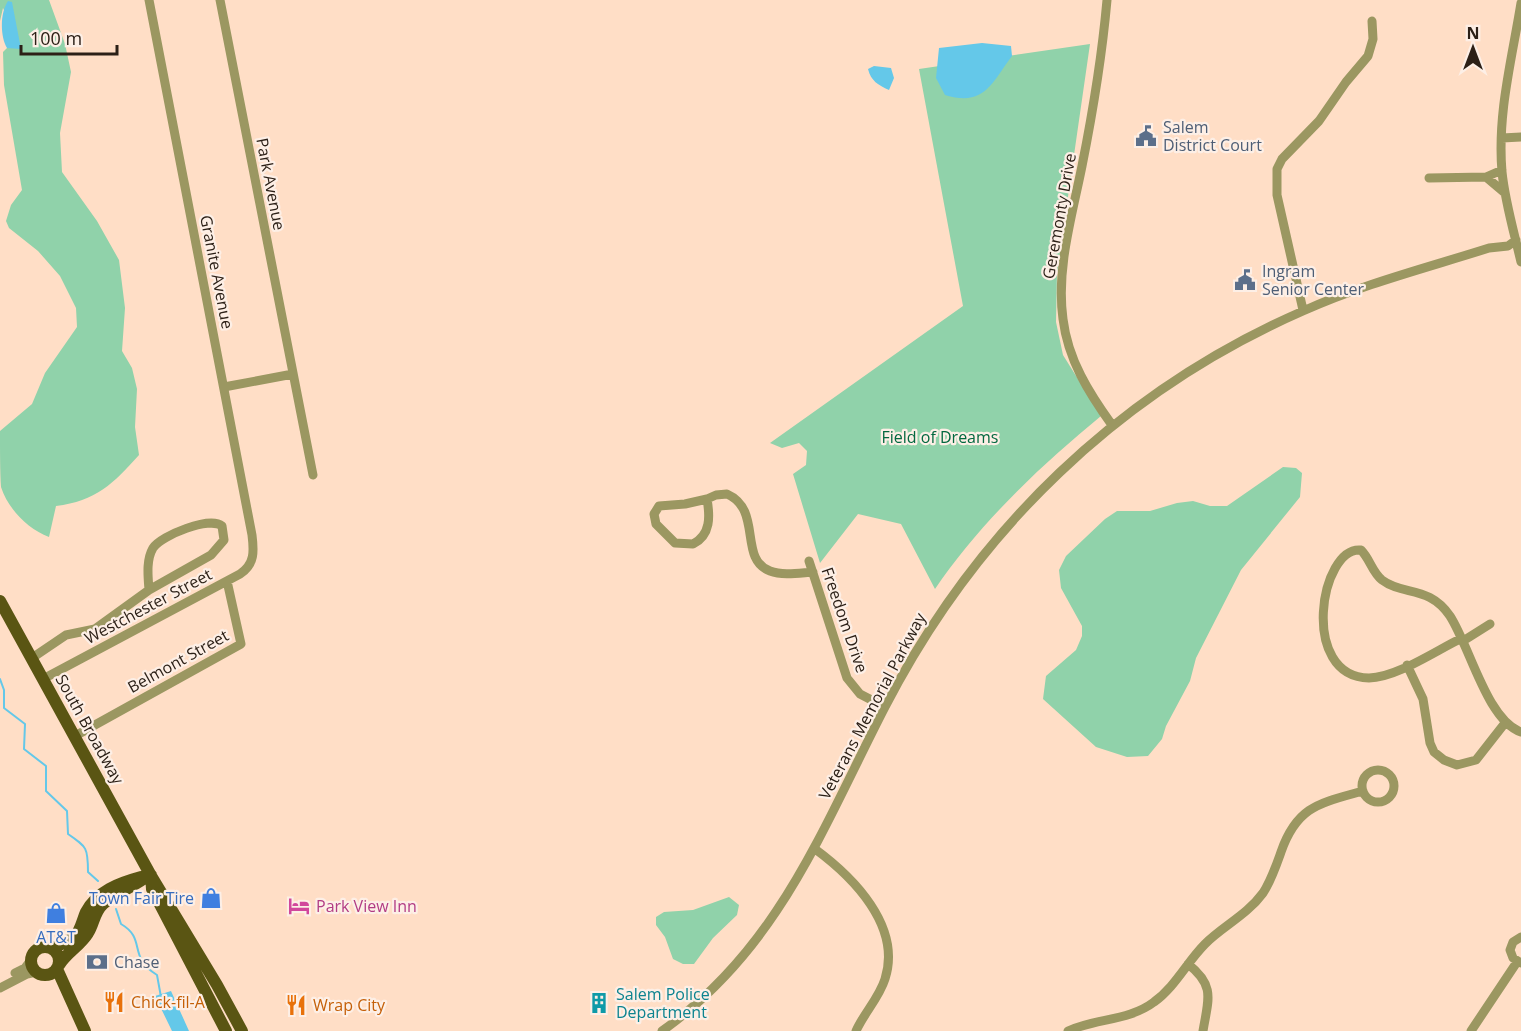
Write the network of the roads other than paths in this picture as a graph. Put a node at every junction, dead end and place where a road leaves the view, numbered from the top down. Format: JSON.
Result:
{"nodes":[{"id":1,"x":149,"y":0,"type":"edge"},
{"id":2,"x":220,"y":0,"type":"edge"},
{"id":3,"x":1107,"y":0,"type":"edge"},
{"id":4,"x":1521,"y":3,"type":"edge"},
{"id":5,"x":1372,"y":21,"type":"dead end"},
{"id":6,"x":1521,"y":137,"type":"edge"},
{"id":7,"x":1502,"y":138,"type":"junction"},
{"id":8,"x":1502,"y":170,"type":"junction"},
{"id":9,"x":1486,"y":177,"type":"junction"},
{"id":10,"x":1429,"y":178,"type":"dead end"},
{"id":11,"x":1505,"y":193,"type":"junction"},
{"id":12,"x":1516,"y":240,"type":"junction"},
{"id":13,"x":1521,"y":262,"type":"edge"},
{"id":14,"x":1303,"y":310,"type":"junction"},
{"id":15,"x":293,"y":374,"type":"junction"},
{"id":16,"x":224,"y":387,"type":"junction"},
{"id":17,"x":1112,"y":425,"type":"junction"},
{"id":18,"x":313,"y":475,"type":"dead end"},
{"id":19,"x":707,"y":499,"type":"junction"},
{"id":20,"x":254,"y":549,"type":"joint"},
{"id":21,"x":809,"y":561,"type":"dead end"},
{"id":22,"x":813,"y":572,"type":"junction"},
{"id":23,"x":227,"y":581,"type":"junction"},
{"id":24,"x":149,"y":590,"type":"junction"},
{"id":25,"x":0,"y":601,"type":"edge"},
{"id":26,"x":1490,"y":624,"type":"dead end"},
{"id":27,"x":87,"y":631,"type":"junction"},
{"id":28,"x":1462,"y":640,"type":"junction"},
{"id":29,"x":96,"y":651,"type":"junction"},
{"id":30,"x":32,"y":658,"type":"junction"},
{"id":31,"x":1407,"y":665,"type":"junction"},
{"id":32,"x":43,"y":679,"type":"junction"},
{"id":33,"x":885,"y":707,"type":"junction"},
{"id":34,"x":1502,"y":719,"type":"junction"},
{"id":35,"x":1521,"y":726,"type":"edge"},
{"id":36,"x":1521,"y":732,"type":"edge"},
{"id":37,"x":75,"y":736,"type":"junction"},
{"id":38,"x":1363,"y":791,"type":"dead end"},
{"id":39,"x":815,"y":849,"type":"junction"},
{"id":40,"x":150,"y":874,"type":"junction"},
{"id":41,"x":1521,"y":937,"type":"edge"},
{"id":42,"x":53,"y":948,"type":"junction"},
{"id":43,"x":31,"y":960,"type":"junction"},
{"id":44,"x":1519,"y":962,"type":"edge"},
{"id":45,"x":1188,"y":964,"type":"junction"},
{"id":46,"x":58,"y":967,"type":"junction"},
{"id":47,"x":41,"y":974,"type":"junction"},
{"id":48,"x":0,"y":981,"type":"edge"},
{"id":49,"x":0,"y":988,"type":"edge"},
{"id":50,"x":80,"y":1031,"type":"edge"},
{"id":51,"x":86,"y":1031,"type":"edge"},
{"id":52,"x":226,"y":1031,"type":"edge"},
{"id":53,"x":242,"y":1031,"type":"edge"},
{"id":54,"x":662,"y":1031,"type":"edge"},
{"id":55,"x":856,"y":1031,"type":"edge"},
{"id":56,"x":1068,"y":1031,"type":"edge"},
{"id":57,"x":1203,"y":1031,"type":"edge"},
{"id":58,"x":1471,"y":1031,"type":"edge"}],
"edges":[{"from":1,"to":16,"type":"street","name":"Granite Avenue"},
{"from":2,"to":15,"type":"street","name":"Park Avenue"},
{"from":3,"to":17,"type":"street","name":"Geremonty Drive"},
{"from":4,"to":7,"type":"street"},
{"from":5,"to":14,"type":"street"},
{"from":6,"to":7,"type":"street"},
{"from":7,"to":8,"type":"street"},
{"from":8,"to":9,"type":"street"},
{"from":8,"to":11,"type":"street"},
{"from":9,"to":10,"type":"street"},
{"from":9,"to":11,"type":"street"},
{"from":11,"to":12,"type":"street"},
{"from":12,"to":13,"type":"street"},
{"from":12,"to":14,"type":"street","name":"Veterans Memorial Parkway"},
{"from":14,"to":17,"type":"street","name":"Veterans Memorial Parkway"},
{"from":15,"to":16,"type":"street"},
{"from":15,"to":18,"type":"street","name":"Park Avenue"},
{"from":16,"to":20,"type":"street","name":"Granite Avenue"},
{"from":17,"to":33,"type":"street","name":"Veterans Memorial Parkway"},
{"from":19,"to":19,"type":"street"},
{"from":19,"to":22,"type":"street"},
{"from":20,"to":23,"type":"street","name":"Westchester Street"},
{"from":21,"to":22,"type":"street","name":"Freedom Drive"},
{"from":22,"to":33,"type":"street","name":"Freedom Drive"},
{"from":23,"to":29,"type":"street","name":"Westchester Street"},
{"from":23,"to":37,"type":"street","name":"Belmont Street"},
{"from":24,"to":24,"type":"street"},
{"from":24,"to":27,"type":"street"},
{"from":25,"to":30,"type":"main road","name":"South Broadway"},
{"from":26,"to":28,"type":"street"},
{"from":27,"to":29,"type":"street"},
{"from":27,"to":30,"type":"street"},
{"from":28,"to":31,"type":"street"},
{"from":28,"to":31,"type":"street"},
{"from":28,"to":34,"type":"street"},
{"from":29,"to":32,"type":"street","name":"Westchester Street"},
{"from":30,"to":32,"type":"main road","name":"South Broadway"},
{"from":31,"to":34,"type":"street"},
{"from":32,"to":37,"type":"main road","name":"South Broadway"},
{"from":33,"to":39,"type":"street","name":"Veterans Memorial Parkway"},
{"from":34,"to":35,"type":"street"},
{"from":34,"to":36,"type":"street"},
{"from":37,"to":40,"type":"main road","name":"South Broadway"},
{"from":38,"to":45,"type":"street"},
{"from":39,"to":54,"type":"street","name":"Veterans Memorial Parkway"},
{"from":39,"to":55,"type":"street"},
{"from":40,"to":42,"type":"main road"},
{"from":40,"to":46,"type":"main road"},
{"from":40,"to":52,"type":"main road","name":"South Broadway"},
{"from":40,"to":53,"type":"main road","name":"South Broadway"},
{"from":41,"to":44,"type":"street"},
{"from":42,"to":43,"type":"main road"},
{"from":42,"to":46,"type":"main road"},
{"from":43,"to":47,"type":"main road"},
{"from":43,"to":48,"type":"street"},
{"from":44,"to":58,"type":"street"},
{"from":45,"to":56,"type":"street"},
{"from":45,"to":57,"type":"street"},
{"from":46,"to":47,"type":"main road"},
{"from":46,"to":51,"type":"main road"},
{"from":47,"to":49,"type":"street"},
{"from":47,"to":50,"type":"main road"}]}
